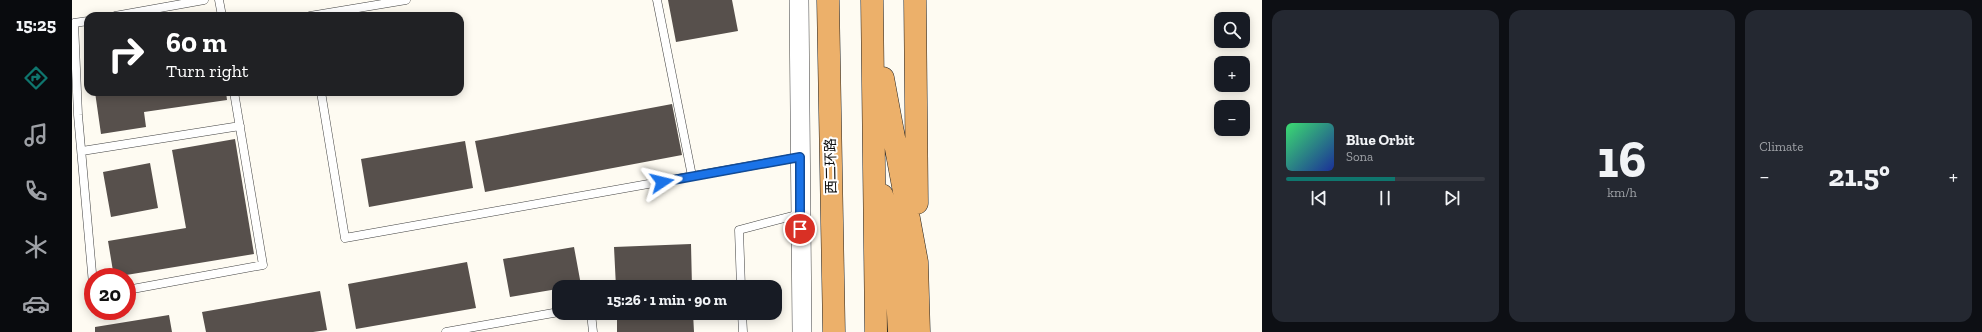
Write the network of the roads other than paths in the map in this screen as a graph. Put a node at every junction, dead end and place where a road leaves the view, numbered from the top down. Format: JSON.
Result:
{"nodes":[{"id":1,"x":204,"y":0,"type":"edge"},
{"id":2,"x":219,"y":0,"type":"edge"},
{"id":3,"x":406,"y":0,"type":"edge"},
{"id":4,"x":657,"y":0,"type":"edge"},
{"id":5,"x":799,"y":0,"type":"edge"},
{"id":6,"x":828,"y":0,"type":"edge"},
{"id":7,"x":872,"y":0,"type":"edge"},
{"id":8,"x":915,"y":0,"type":"edge"},
{"id":9,"x":137,"y":12,"type":"edge"},
{"id":10,"x":221,"y":12,"type":"edge"},
{"id":11,"x":334,"y":12,"type":"edge"},
{"id":12,"x":84,"y":22,"type":"edge"},
{"id":13,"x":873,"y":22,"type":"junction"},
{"id":14,"x":235,"y":96,"type":"edge"},
{"id":15,"x":322,"y":96,"type":"edge"},
{"id":16,"x":75,"y":115,"type":"edge"},
{"id":17,"x":240,"y":126,"type":"junction"},
{"id":18,"x":82,"y":151,"type":"junction"},
{"id":19,"x":800,"y":157,"type":"junction"},
{"id":20,"x":874,"y":165,"type":"junction"},
{"id":21,"x":692,"y":176,"type":"junction"},
{"id":22,"x":800,"y":214,"type":"junction"},
{"id":23,"x":917,"y":262,"type":"junction"},
{"id":24,"x":92,"y":268,"type":"edge"},
{"id":25,"x":742,"y":280,"type":"edge"},
{"id":26,"x":136,"y":288,"type":"edge"},
{"id":27,"x":552,"y":313,"type":"edge"},
{"id":28,"x":592,"y":320,"type":"edge"},
{"id":29,"x":742,"y":320,"type":"edge"},
{"id":30,"x":446,"y":332,"type":"edge"},
{"id":31,"x":593,"y":332,"type":"edge"},
{"id":32,"x":743,"y":332,"type":"edge"},
{"id":33,"x":802,"y":332,"type":"edge"},
{"id":34,"x":834,"y":332,"type":"edge"},
{"id":35,"x":876,"y":332,"type":"edge"},
{"id":36,"x":899,"y":332,"type":"edge"},
{"id":37,"x":919,"y":332,"type":"edge"}],
"edges":[{"from":1,"to":9,"type":"lane"},
{"from":2,"to":10,"type":"lane"},
{"from":3,"to":11,"type":"lane"},
{"from":4,"to":21,"type":"lane"},
{"from":5,"to":19,"type":"street"},
{"from":6,"to":34,"type":"highway","name":"西二环路"},
{"from":7,"to":13,"type":"highway"},
{"from":8,"to":23,"type":"highway"},
{"from":12,"to":16,"type":"lane"},
{"from":13,"to":20,"type":"highway"},
{"from":13,"to":23,"type":"highway"},
{"from":14,"to":17,"type":"lane"},
{"from":15,"to":21,"type":"lane"},
{"from":16,"to":18,"type":"lane"},
{"from":17,"to":18,"type":"lane"},
{"from":17,"to":26,"type":"lane"},
{"from":18,"to":24,"type":"lane"},
{"from":19,"to":21,"type":"lane"},
{"from":19,"to":22,"type":"street"},
{"from":20,"to":35,"type":"highway"},
{"from":20,"to":36,"type":"highway"},
{"from":22,"to":25,"type":"lane"},
{"from":22,"to":33,"type":"street"},
{"from":23,"to":37,"type":"highway"},
{"from":27,"to":30,"type":"lane"},
{"from":28,"to":31,"type":"lane"},
{"from":29,"to":32,"type":"lane"}]}
